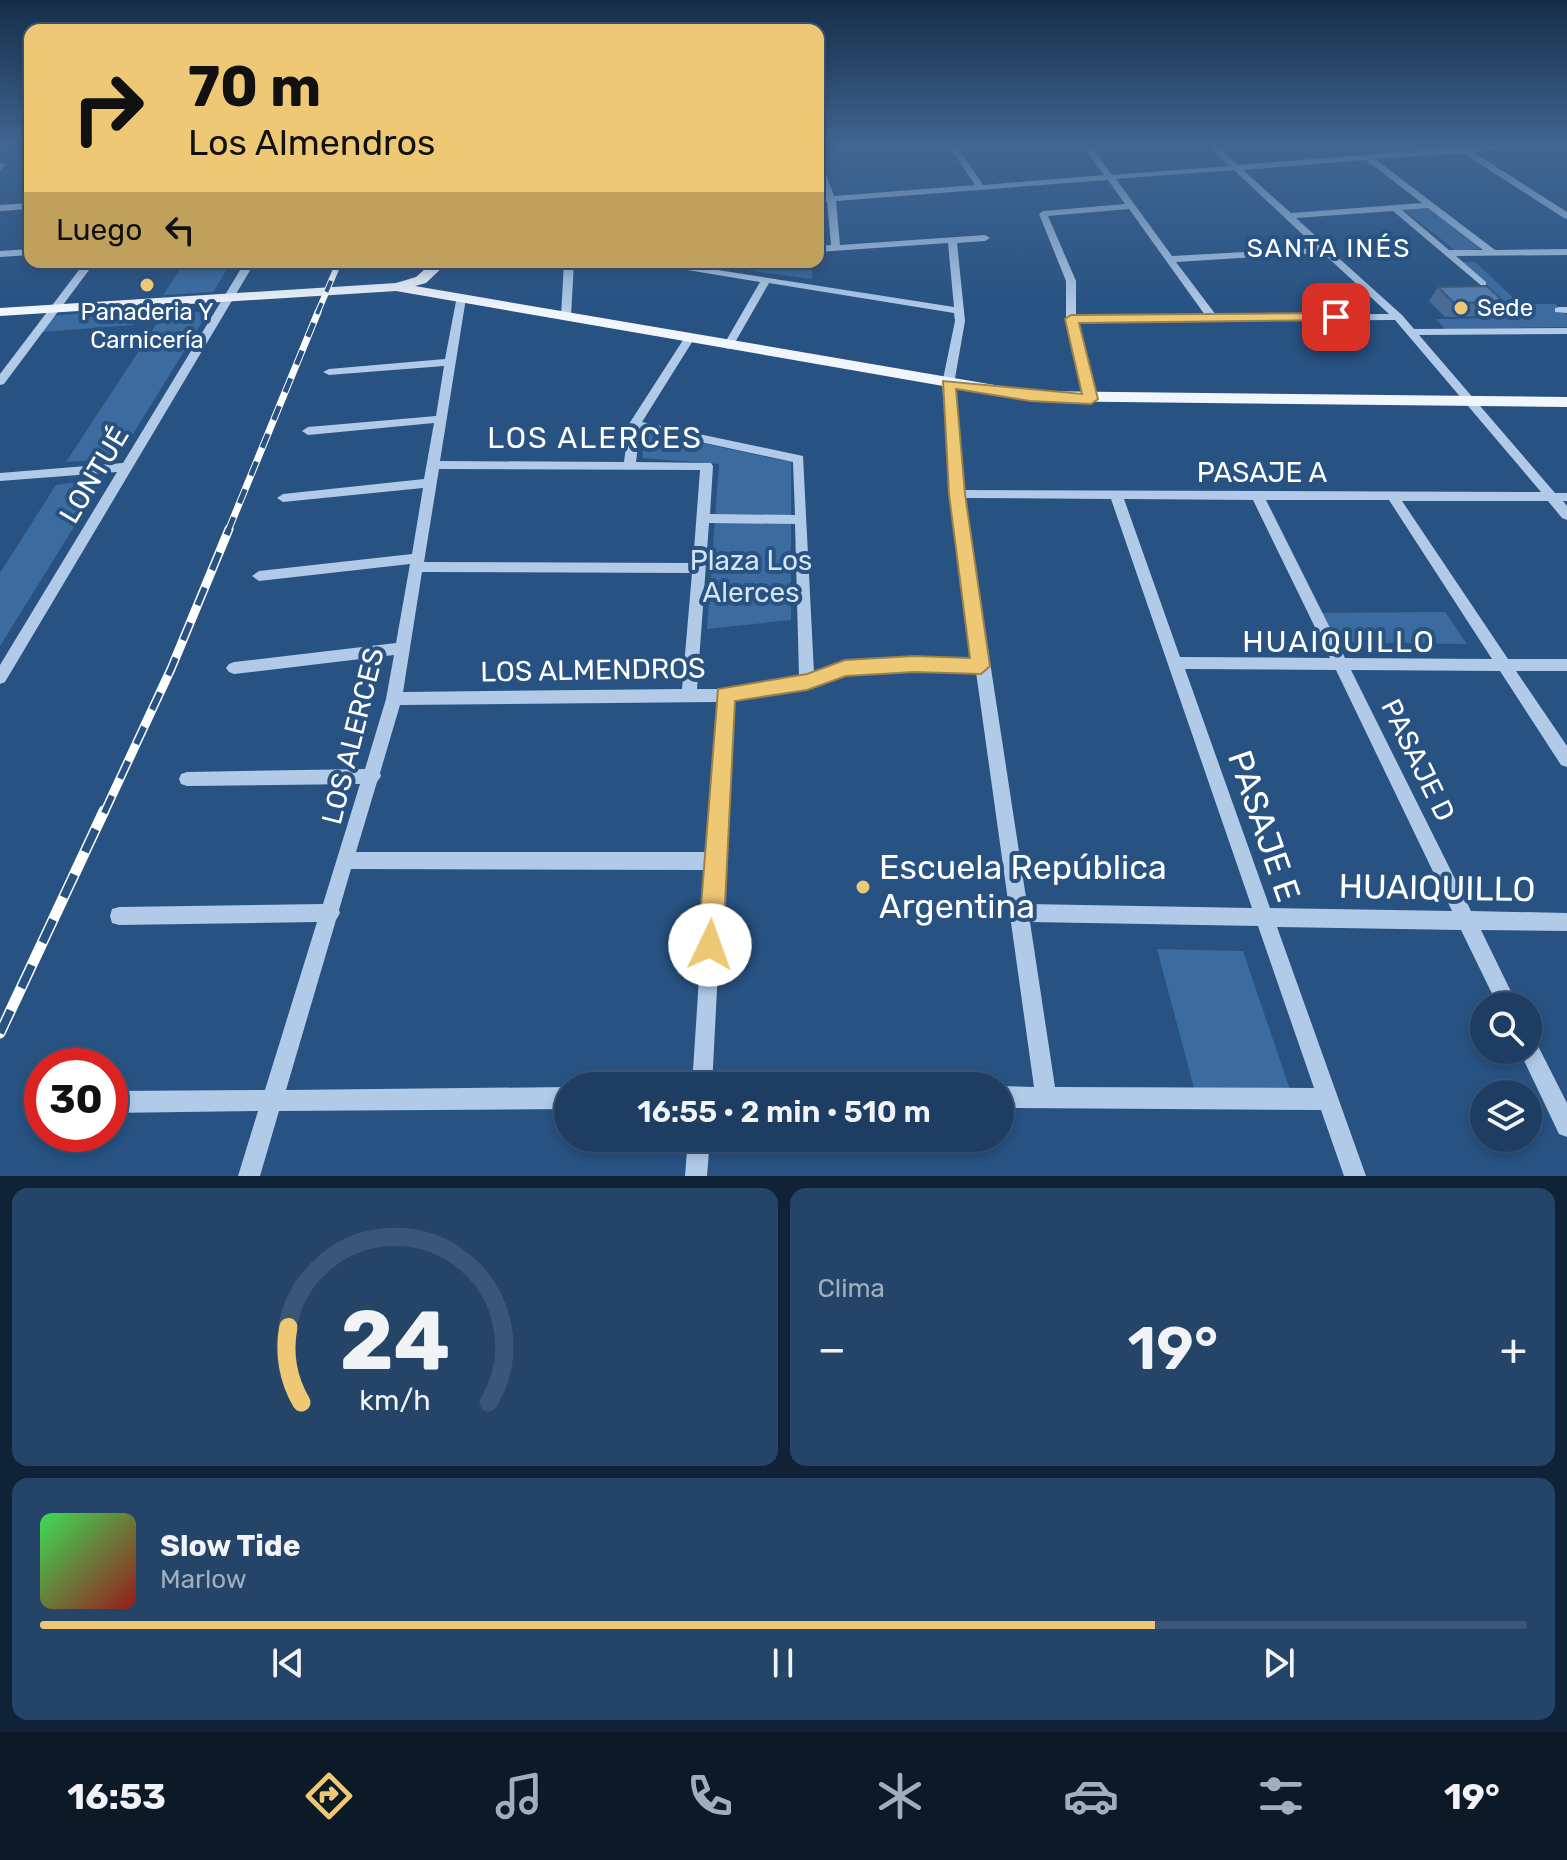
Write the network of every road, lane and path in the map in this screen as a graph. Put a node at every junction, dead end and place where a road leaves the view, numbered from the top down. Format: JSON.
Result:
{"nodes":[{"id":1,"x":831,"y":201,"type":"edge"},
{"id":2,"x":1129,"y":201,"type":"edge"},
{"id":3,"x":1274,"y":201,"type":"edge"},
{"id":4,"x":1425,"y":201,"type":"edge"},
{"id":5,"x":1543,"y":201,"type":"edge"},
{"id":6,"x":1430,"y":205,"type":"junction"},
{"id":7,"x":1133,"y":206,"type":"junction"},
{"id":8,"x":24,"y":207,"type":"edge"},
{"id":9,"x":1394,"y":207,"type":"junction"},
{"id":10,"x":0,"y":208,"type":"edge"},
{"id":11,"x":1291,"y":216,"type":"junction"},
{"id":12,"x":1567,"y":216,"type":"edge"},
{"id":13,"x":985,"y":238,"type":"dead end"},
{"id":14,"x":952,"y":240,"type":"junction"},
{"id":15,"x":836,"y":248,"type":"junction"},
{"id":16,"x":824,"y":249,"type":"edge"},
{"id":17,"x":1329,"y":250,"type":"junction"},
{"id":18,"x":24,"y":252,"type":"edge"},
{"id":19,"x":1567,"y":252,"type":"edge"},
{"id":20,"x":1447,"y":253,"type":"junction"},
{"id":21,"x":1493,"y":253,"type":"junction"},
{"id":22,"x":0,"y":254,"type":"edge"},
{"id":23,"x":1171,"y":259,"type":"junction"},
{"id":24,"x":86,"y":268,"type":"edge"},
{"id":25,"x":246,"y":268,"type":"edge"},
{"id":26,"x":434,"y":268,"type":"edge"},
{"id":27,"x":439,"y":268,"type":"edge"},
{"id":28,"x":569,"y":268,"type":"edge"},
{"id":29,"x":693,"y":268,"type":"edge"},
{"id":30,"x":766,"y":280,"type":"junction"},
{"id":31,"x":1483,"y":284,"type":"edge"},
{"id":32,"x":396,"y":287,"type":"junction"},
{"id":33,"x":435,"y":293,"type":"junction"},
{"id":34,"x":229,"y":296,"type":"junction"},
{"id":35,"x":461,"y":298,"type":"junction"},
{"id":36,"x":56,"y":308,"type":"junction"},
{"id":37,"x":959,"y":311,"type":"junction"},
{"id":38,"x":0,"y":312,"type":"edge"},
{"id":39,"x":566,"y":316,"type":"junction"},
{"id":40,"x":1212,"y":317,"type":"junction"},
{"id":41,"x":1398,"y":317,"type":"junction"},
{"id":42,"x":1071,"y":319,"type":"junction"},
{"id":43,"x":1567,"y":331,"type":"edge"},
{"id":44,"x":1412,"y":332,"type":"junction"},
{"id":45,"x":689,"y":339,"type":"junction"},
{"id":46,"x":728,"y":346,"type":"junction"},
{"id":47,"x":448,"y":362,"type":"junction"},
{"id":48,"x":329,"y":372,"type":"dead end"},
{"id":49,"x":0,"y":382,"type":"edge"},
{"id":50,"x":948,"y":384,"type":"junction"},
{"id":51,"x":1091,"y":399,"type":"junction"},
{"id":52,"x":1472,"y":402,"type":"junction"},
{"id":53,"x":1567,"y":402,"type":"edge"},
{"id":54,"x":439,"y":419,"type":"junction"},
{"id":55,"x":635,"y":424,"type":"junction"},
{"id":56,"x":308,"y":431,"type":"dead end"},
{"id":57,"x":630,"y":464,"type":"junction"},
{"id":58,"x":432,"y":465,"type":"junction"},
{"id":59,"x":127,"y":467,"type":"junction"},
{"id":60,"x":0,"y":477,"type":"edge"},
{"id":61,"x":430,"y":483,"type":"junction"},
{"id":62,"x":957,"y":494,"type":"junction"},
{"id":63,"x":1116,"y":495,"type":"junction"},
{"id":64,"x":1258,"y":496,"type":"junction"},
{"id":65,"x":1393,"y":497,"type":"junction"},
{"id":66,"x":1552,"y":497,"type":"junction"},
{"id":67,"x":1567,"y":497,"type":"edge"},
{"id":68,"x":283,"y":498,"type":"dead end"},
{"id":69,"x":1567,"y":515,"type":"edge"},
{"id":70,"x":704,"y":518,"type":"junction"},
{"id":71,"x":801,"y":520,"type":"junction"},
{"id":72,"x":416,"y":563,"type":"junction"},
{"id":73,"x":699,"y":568,"type":"junction"},
{"id":74,"x":259,"y":576,"type":"dead end"},
{"id":75,"x":403,"y":648,"type":"junction"},
{"id":76,"x":1175,"y":663,"type":"junction"},
{"id":77,"x":1504,"y":664,"type":"junction"},
{"id":78,"x":1340,"y":665,"type":"junction"},
{"id":79,"x":1567,"y":665,"type":"edge"},
{"id":80,"x":981,"y":666,"type":"junction"},
{"id":81,"x":234,"y":668,"type":"dead end"},
{"id":82,"x":0,"y":678,"type":"edge"},
{"id":83,"x":807,"y":682,"type":"junction"},
{"id":84,"x":689,"y":694,"type":"junction"},
{"id":85,"x":725,"y":695,"type":"junction"},
{"id":86,"x":394,"y":699,"type":"junction"},
{"id":87,"x":1567,"y":760,"type":"edge"},
{"id":88,"x":373,"y":776,"type":"junction"},
{"id":89,"x":187,"y":779,"type":"dead end"},
{"id":90,"x":347,"y":860,"type":"junction"},
{"id":91,"x":715,"y":861,"type":"junction"},
{"id":92,"x":331,"y":913,"type":"junction"},
{"id":93,"x":1018,"y":913,"type":"junction"},
{"id":94,"x":119,"y":916,"type":"dead end"},
{"id":95,"x":1264,"y":917,"type":"junction"},
{"id":96,"x":1466,"y":920,"type":"junction"},
{"id":97,"x":1567,"y":922,"type":"edge"},
{"id":98,"x":1501,"y":992,"type":"edge"},
{"id":99,"x":1536,"y":1064,"type":"edge"},
{"id":100,"x":703,"y":1072,"type":"edge"},
{"id":101,"x":1014,"y":1097,"type":"edge"},
{"id":102,"x":1046,"y":1097,"type":"junction"},
{"id":103,"x":554,"y":1098,"type":"edge"},
{"id":104,"x":1328,"y":1099,"type":"junction"},
{"id":105,"x":272,"y":1100,"type":"junction"},
{"id":106,"x":128,"y":1102,"type":"edge"},
{"id":107,"x":1567,"y":1126,"type":"edge"},
{"id":108,"x":698,"y":1152,"type":"edge"},
{"id":109,"x":249,"y":1176,"type":"edge"},
{"id":110,"x":696,"y":1176,"type":"edge"},
{"id":111,"x":1355,"y":1176,"type":"edge"}],
"edges":[{"from":1,"to":15,"type":"street"},
{"from":2,"to":7,"type":"street"},
{"from":3,"to":11,"type":"street"},
{"from":4,"to":6,"type":"street"},
{"from":5,"to":12,"type":"street"},
{"from":6,"to":9,"type":"street"},
{"from":6,"to":21,"type":"street"},
{"from":7,"to":23,"type":"street"},
{"from":7,"to":42,"type":"street"},
{"from":8,"to":10,"type":"street"},
{"from":9,"to":11,"type":"street"},
{"from":9,"to":20,"type":"street"},
{"from":11,"to":17,"type":"street"},
{"from":13,"to":14,"type":"street"},
{"from":14,"to":15,"type":"street"},
{"from":14,"to":37,"type":"street"},
{"from":15,"to":16,"type":"street"},
{"from":17,"to":23,"type":"street"},
{"from":17,"to":41,"type":"street"},
{"from":18,"to":22,"type":"street"},
{"from":19,"to":21,"type":"street"},
{"from":20,"to":21,"type":"street"},
{"from":20,"to":31,"type":"street"},
{"from":23,"to":40,"type":"street"},
{"from":24,"to":36,"type":"street"},
{"from":25,"to":34,"type":"street","name":"LONTUÉ"},
{"from":26,"to":32,"type":"main road"},
{"from":27,"to":33,"type":"main road"},
{"from":28,"to":39,"type":"street"},
{"from":29,"to":30,"type":"street"},
{"from":30,"to":37,"type":"street"},
{"from":30,"to":46,"type":"street"},
{"from":32,"to":33,"type":"main road"},
{"from":32,"to":34,"type":"main road"},
{"from":33,"to":35,"type":"main road"},
{"from":34,"to":36,"type":"main road"},
{"from":34,"to":59,"type":"street","name":"LONTUÉ"},
{"from":35,"to":39,"type":"main road"},
{"from":35,"to":47,"type":"street","name":"LOS ALERCES"},
{"from":36,"to":38,"type":"main road"},
{"from":36,"to":49,"type":"street"},
{"from":37,"to":50,"type":"street"},
{"from":39,"to":45,"type":"main road"},
{"from":40,"to":41,"type":"street"},
{"from":40,"to":42,"type":"street"},
{"from":41,"to":44,"type":"street"},
{"from":42,"to":51,"type":"street"},
{"from":43,"to":44,"type":"street"},
{"from":44,"to":52,"type":"street"},
{"from":45,"to":46,"type":"main road"},
{"from":45,"to":55,"type":"street"},
{"from":46,"to":50,"type":"main road"},
{"from":47,"to":48,"type":"street"},
{"from":47,"to":54,"type":"street","name":"LOS ALERCES"},
{"from":50,"to":51,"type":"main road"},
{"from":50,"to":62,"type":"street"},
{"from":51,"to":52,"type":"main road"},
{"from":52,"to":53,"type":"main road"},
{"from":52,"to":66,"type":"street"},
{"from":54,"to":56,"type":"street"},
{"from":54,"to":58,"type":"street","name":"LOS ALERCES"},
{"from":55,"to":57,"type":"street"},
{"from":55,"to":71,"type":"street"},
{"from":57,"to":58,"type":"street"},
{"from":57,"to":70,"type":"street"},
{"from":58,"to":61,"type":"street","name":"LOS ALERCES"},
{"from":59,"to":60,"type":"street"},
{"from":59,"to":82,"type":"street","name":"LONTUÉ"},
{"from":61,"to":68,"type":"street"},
{"from":61,"to":72,"type":"street","name":"LOS ALERCES"},
{"from":62,"to":63,"type":"street","name":"PASAJE A"},
{"from":62,"to":80,"type":"street"},
{"from":63,"to":64,"type":"street","name":"PASAJE A"},
{"from":63,"to":76,"type":"street","name":"PASAJE E"},
{"from":64,"to":65,"type":"street","name":"PASAJE A"},
{"from":64,"to":78,"type":"street","name":"PASAJE D"},
{"from":65,"to":66,"type":"street","name":"PASAJE A"},
{"from":65,"to":77,"type":"street"},
{"from":66,"to":67,"type":"street","name":"PASAJE A"},
{"from":66,"to":69,"type":"street"},
{"from":70,"to":71,"type":"street"},
{"from":70,"to":73,"type":"street"},
{"from":71,"to":83,"type":"street"},
{"from":72,"to":73,"type":"street"},
{"from":72,"to":74,"type":"street"},
{"from":72,"to":75,"type":"street","name":"LOS ALERCES"},
{"from":73,"to":84,"type":"street"},
{"from":75,"to":81,"type":"street"},
{"from":75,"to":86,"type":"street","name":"LOS ALERCES"},
{"from":76,"to":78,"type":"street"},
{"from":76,"to":95,"type":"street","name":"PASAJE E"},
{"from":77,"to":78,"type":"street"},
{"from":77,"to":79,"type":"street"},
{"from":77,"to":87,"type":"street"},
{"from":78,"to":96,"type":"street","name":"PASAJE D"},
{"from":80,"to":83,"type":"street","name":"LOS ALMENDROS"},
{"from":80,"to":93,"type":"street"},
{"from":83,"to":85,"type":"street","name":"LOS ALMENDROS"},
{"from":84,"to":85,"type":"street","name":"LOS ALMENDROS"},
{"from":84,"to":86,"type":"street","name":"LOS ALMENDROS"},
{"from":85,"to":91,"type":"street"},
{"from":86,"to":88,"type":"street","name":"LOS ALERCES"},
{"from":88,"to":89,"type":"street"},
{"from":88,"to":90,"type":"street","name":"LOS ALERCES"},
{"from":90,"to":91,"type":"street"},
{"from":90,"to":92,"type":"street","name":"LOS ALERCES"},
{"from":91,"to":100,"type":"street"},
{"from":92,"to":94,"type":"street"},
{"from":92,"to":105,"type":"street","name":"LOS ALERCES"},
{"from":93,"to":95,"type":"street","name":"HUAIQUILLO"},
{"from":93,"to":102,"type":"street"},
{"from":95,"to":96,"type":"street","name":"HUAIQUILLO"},
{"from":95,"to":104,"type":"street","name":"PASAJE E"},
{"from":96,"to":97,"type":"street","name":"HUAIQUILLO"},
{"from":96,"to":98,"type":"street","name":"PASAJE D"},
{"from":99,"to":107,"type":"street"},
{"from":101,"to":102,"type":"street"},
{"from":102,"to":104,"type":"street"},
{"from":103,"to":105,"type":"street"},
{"from":104,"to":111,"type":"street","name":"PASAJE E"},
{"from":105,"to":106,"type":"street"},
{"from":105,"to":109,"type":"street","name":"LOS ALERCES"},
{"from":108,"to":110,"type":"street"}]}
